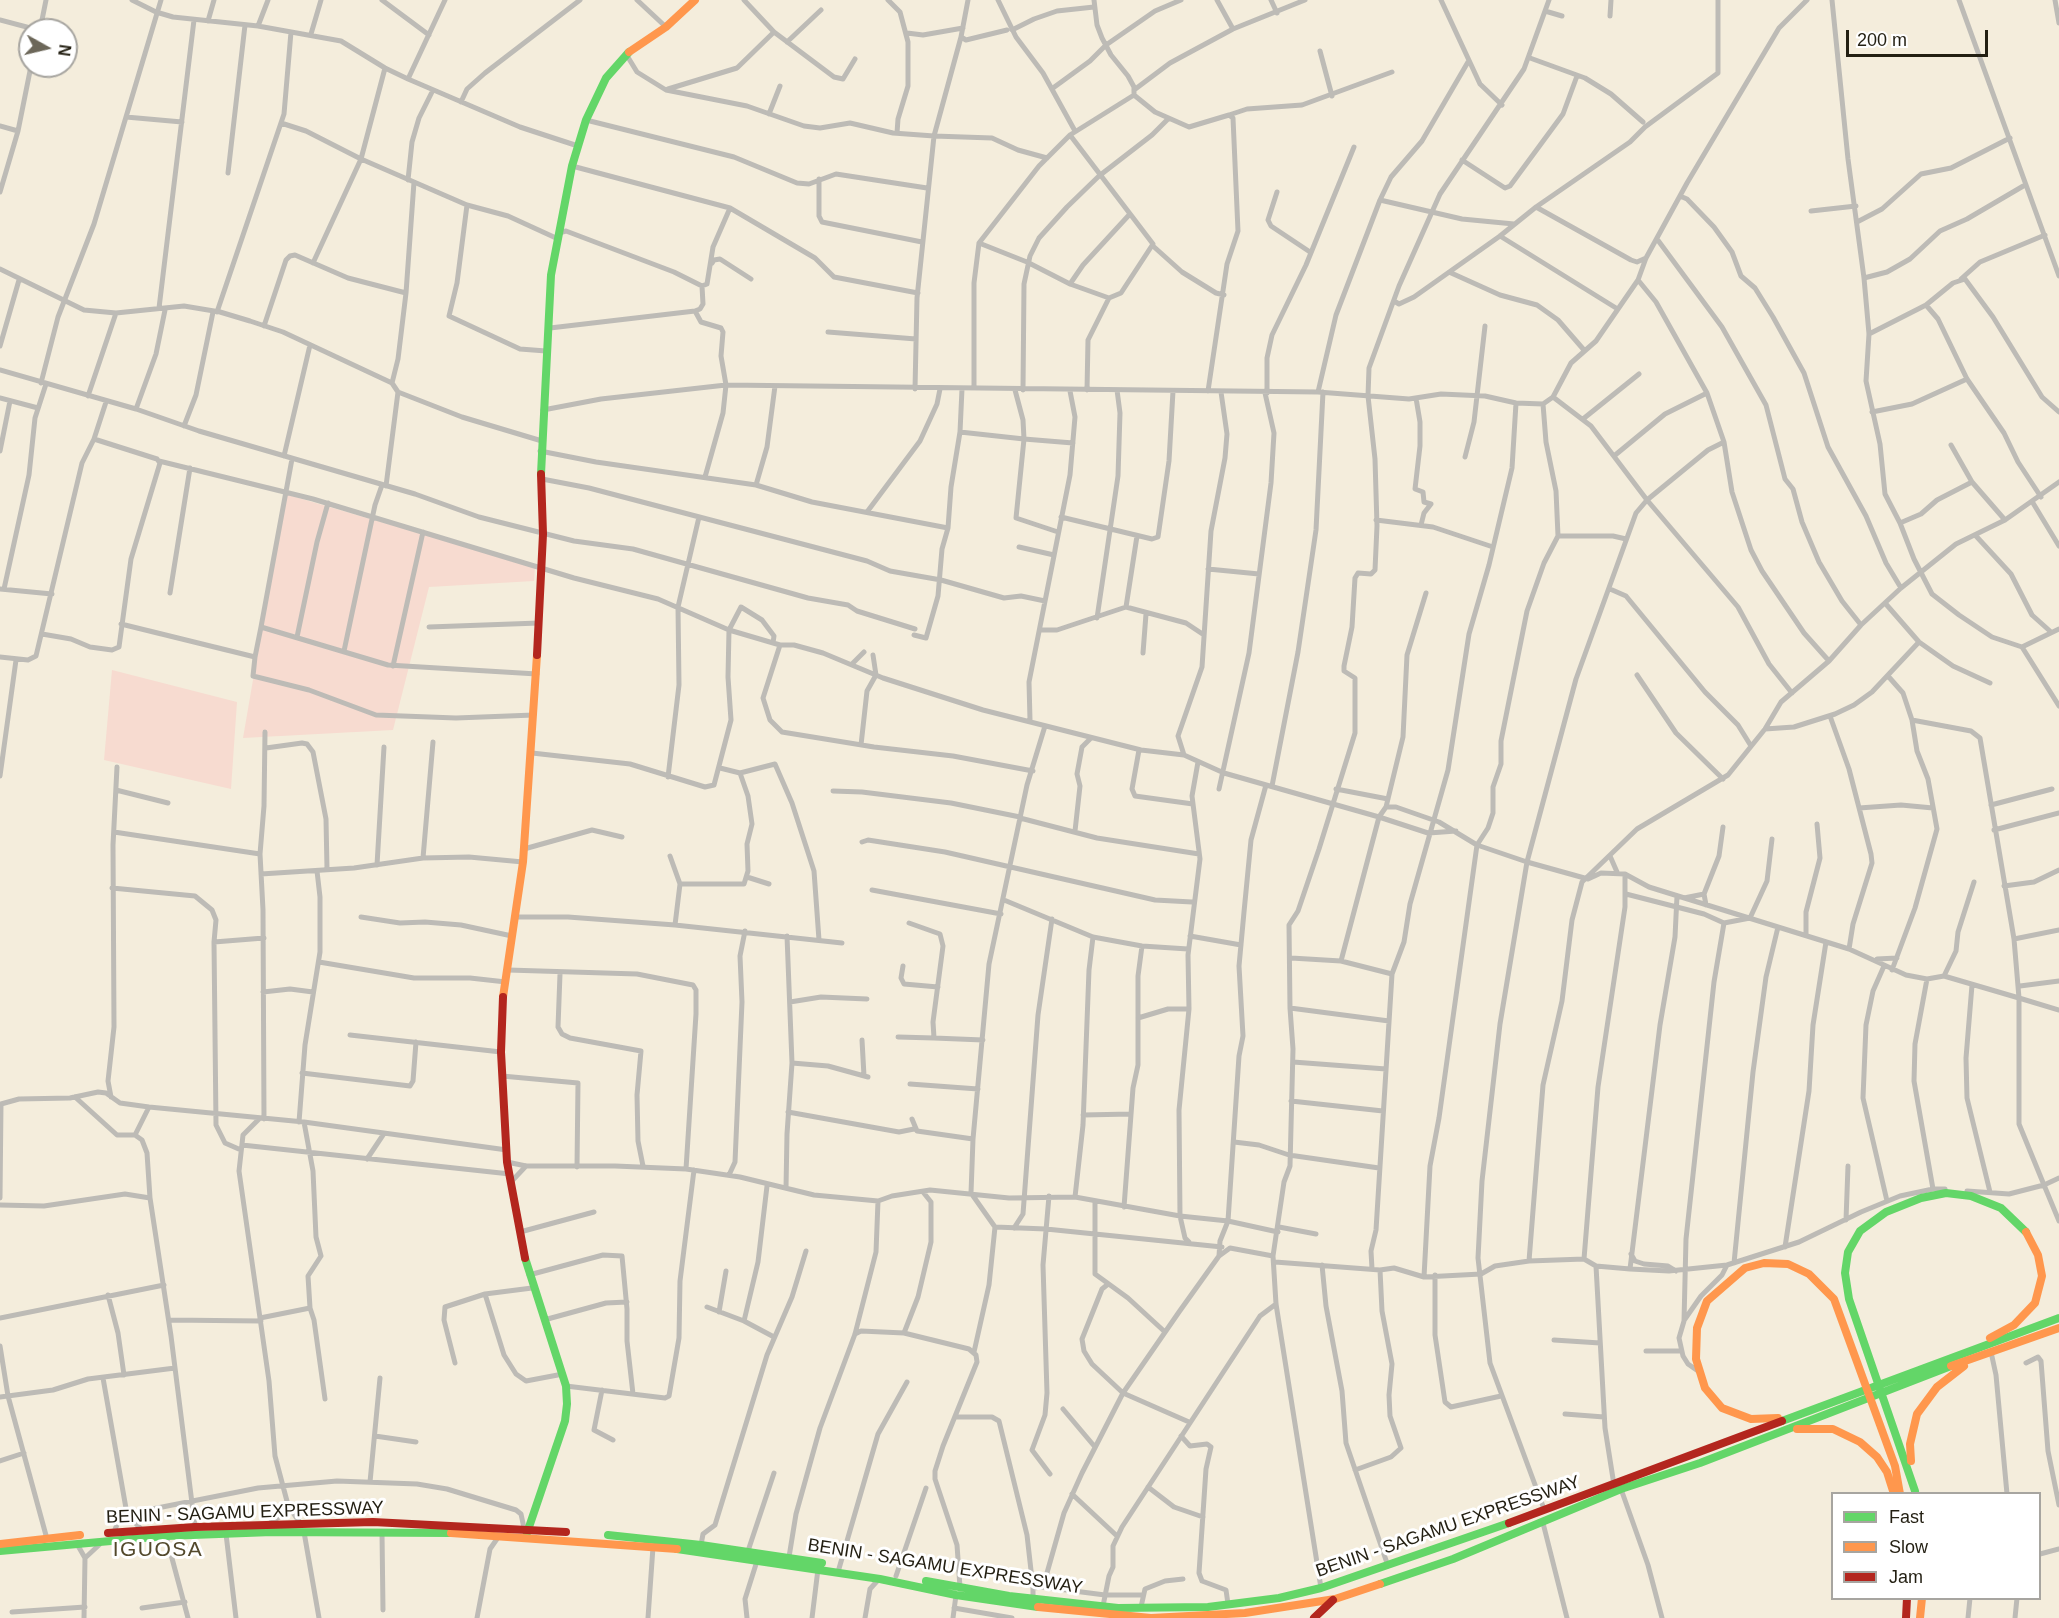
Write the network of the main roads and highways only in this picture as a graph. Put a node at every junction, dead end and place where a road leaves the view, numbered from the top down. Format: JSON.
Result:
{"nodes":[{"id":1,"x":695,"y":0,"type":"edge"},
{"id":2,"x":2059,"y":1318,"type":"edge"},
{"id":3,"x":2059,"y":1328,"type":"edge"},
{"id":4,"x":1991,"y":1352,"type":"junction"},
{"id":5,"x":1956,"y":1356,"type":"junction"},
{"id":6,"x":1897,"y":1381,"type":"junction"},
{"id":7,"x":1854,"y":1397,"type":"junction"},
{"id":8,"x":1808,"y":1412,"type":"junction"},
{"id":9,"x":1759,"y":1440,"type":"junction"},
{"id":10,"x":1617,"y":1487,"type":"junction"},
{"id":11,"x":1893,"y":1492,"type":"edge"},
{"id":12,"x":1900,"y":1492,"type":"edge"},
{"id":13,"x":1916,"y":1492,"type":"edge"},
{"id":14,"x":526,"y":1532,"type":"junction"},
{"id":15,"x":0,"y":1544,"type":"edge"},
{"id":16,"x":680,"y":1546,"type":"junction"},
{"id":17,"x":0,"y":1551,"type":"edge"},
{"id":18,"x":839,"y":1569,"type":"junction"},
{"id":19,"x":958,"y":1591,"type":"junction"},
{"id":20,"x":1275,"y":1598,"type":"junction"},
{"id":21,"x":1335,"y":1599,"type":"junction"},
{"id":22,"x":1907,"y":1600,"type":"edge"},
{"id":23,"x":1922,"y":1600,"type":"edge"},
{"id":24,"x":1276,"y":1612,"type":"edge"},
{"id":25,"x":1096,"y":1616,"type":"edge"},
{"id":26,"x":1128,"y":1617,"type":"edge"},
{"id":27,"x":1143,"y":1618,"type":"edge"},
{"id":28,"x":1151,"y":1618,"type":"edge"},
{"id":29,"x":1283,"y":1618,"type":"edge"},
{"id":30,"x":1314,"y":1618,"type":"edge"},
{"id":31,"x":1906,"y":1618,"type":"edge"},
{"id":32,"x":1920,"y":1618,"type":"edge"}],
"edges":[{"from":1,"to":14,"type":"main road"},
{"from":2,"to":5,"type":"main road"},
{"from":3,"to":4,"type":"main road"},
{"from":4,"to":6,"type":"main road"},
{"from":4,"to":13,"type":"main road"},
{"from":5,"to":6,"type":"main road"},
{"from":5,"to":13,"type":"main road"},
{"from":6,"to":7,"type":"main road"},
{"from":7,"to":8,"type":"main road","name":"BENIN - SAGAMU EXPRESSWAY"},
{"from":7,"to":9,"type":"main road"},
{"from":8,"to":10,"type":"main road","name":"BENIN - SAGAMU EXPRESSWAY"},
{"from":8,"to":12,"type":"main road"},
{"from":9,"to":10,"type":"main road"},
{"from":9,"to":11,"type":"main road"},
{"from":10,"to":20,"type":"main road","name":"BENIN - SAGAMU EXPRESSWAY"},
{"from":10,"to":21,"type":"main road"},
{"from":14,"to":15,"type":"main road","name":"BENIN - SAGAMU EXPRESSWAY"},
{"from":14,"to":16,"type":"main road","name":"BENIN - SAGAMU EXPRESSWAY"},
{"from":14,"to":16,"type":"main road"},
{"from":14,"to":17,"type":"main road"},
{"from":16,"to":18,"type":"main road"},
{"from":16,"to":18,"type":"main road","name":"BENIN - SAGAMU EXPRESSWAY"},
{"from":18,"to":19,"type":"main road","name":"BENIN - SAGAMU EXPRESSWAY"},
{"from":18,"to":19,"type":"main road"},
{"from":19,"to":20,"type":"main road","name":"BENIN - SAGAMU EXPRESSWAY"},
{"from":19,"to":25,"type":"main road"},
{"from":20,"to":24,"type":"main road"},
{"from":21,"to":24,"type":"main road"},
{"from":21,"to":30,"type":"main road"},
{"from":22,"to":31,"type":"main road"},
{"from":23,"to":32,"type":"main road"},
{"from":24,"to":28,"type":"main road"},
{"from":24,"to":29,"type":"main road"},
{"from":25,"to":26,"type":"main road"},
{"from":26,"to":27,"type":"main road"},
{"from":27,"to":28,"type":"main road"}]}
